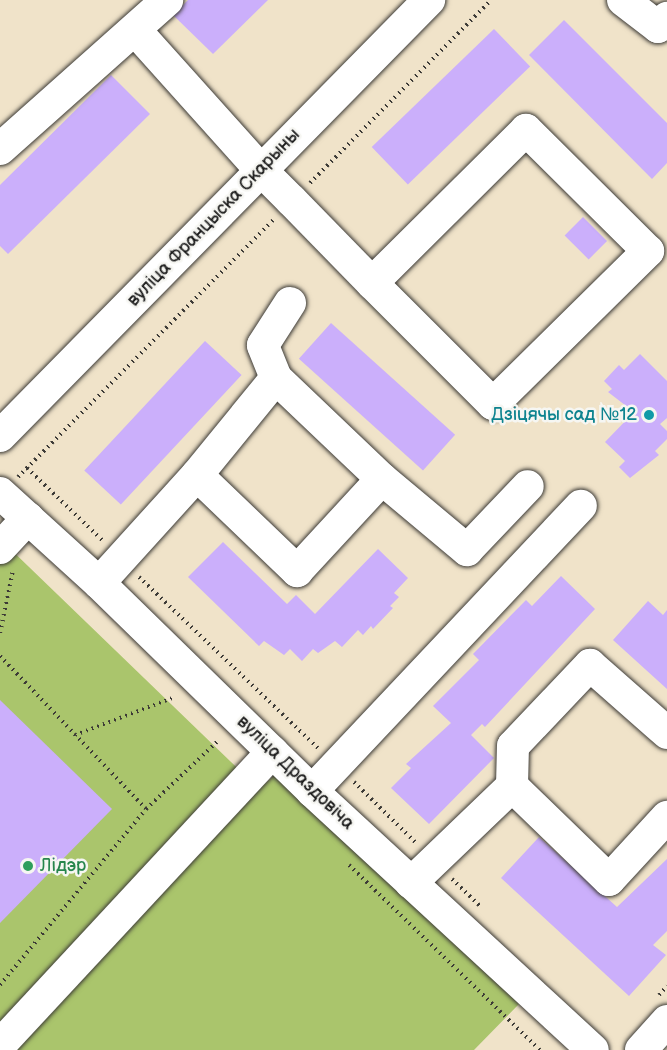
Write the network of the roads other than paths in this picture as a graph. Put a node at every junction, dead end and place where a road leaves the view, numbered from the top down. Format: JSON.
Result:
{"nodes":[{"id":1,"x":167,"y":0,"type":"edge"},
{"id":2,"x":429,"y":0,"type":"edge"},
{"id":3,"x":623,"y":0,"type":"edge"},
{"id":4,"x":667,"y":18,"type":"edge"},
{"id":5,"x":136,"y":31,"type":"junction"},
{"id":6,"x":0,"y":149,"type":"edge"},
{"id":7,"x":260,"y":170,"type":"junction"},
{"id":8,"x":372,"y":282,"type":"junction"},
{"id":9,"x":290,"y":303,"type":"dead end"},
{"id":10,"x":276,"y":378,"type":"junction"},
{"id":11,"x":0,"y":436,"type":"edge"},
{"id":12,"x":198,"y":476,"type":"junction"},
{"id":13,"x":382,"y":479,"type":"junction"},
{"id":14,"x":528,"y":486,"type":"dead end"},
{"id":15,"x":0,"y":494,"type":"edge"},
{"id":16,"x":581,"y":506,"type":"dead end"},
{"id":17,"x":28,"y":518,"type":"junction"},
{"id":18,"x":7,"y":558,"type":"edge"},
{"id":19,"x":99,"y":583,"type":"junction"},
{"id":20,"x":667,"y":734,"type":"edge"},
{"id":21,"x":272,"y":752,"type":"junction"},
{"id":22,"x":512,"y":786,"type":"junction"},
{"id":23,"x":312,"y":791,"type":"junction"},
{"id":24,"x":667,"y":817,"type":"edge"},
{"id":25,"x":411,"y":883,"type":"junction"},
{"id":26,"x":667,"y":1021,"type":"edge"},
{"id":27,"x":0,"y":1045,"type":"edge"},
{"id":28,"x":593,"y":1050,"type":"edge"},
{"id":29,"x":641,"y":1050,"type":"edge"}],
"edges":[{"from":1,"to":5,"type":"street"},
{"from":2,"to":7,"type":"street","name":"вуліца Францыска Скарыны"},
{"from":3,"to":4,"type":"street"},
{"from":5,"to":6,"type":"street"},
{"from":5,"to":7,"type":"street"},
{"from":7,"to":8,"type":"street"},
{"from":7,"to":11,"type":"street","name":"вуліца Францыска Скарыны"},
{"from":8,"to":8,"type":"street"},
{"from":9,"to":10,"type":"street"},
{"from":10,"to":12,"type":"street"},
{"from":10,"to":13,"type":"street"},
{"from":12,"to":13,"type":"street"},
{"from":12,"to":19,"type":"street"},
{"from":13,"to":14,"type":"street"},
{"from":15,"to":17,"type":"street","name":"вуліца Драздовіча"},
{"from":16,"to":23,"type":"street"},
{"from":17,"to":18,"type":"street"},
{"from":17,"to":19,"type":"street","name":"вуліца Драздовіча"},
{"from":19,"to":21,"type":"street","name":"вуліца Драздовіча"},
{"from":20,"to":22,"type":"street"},
{"from":21,"to":23,"type":"street","name":"вуліца Драздовіча"},
{"from":21,"to":27,"type":"street"},
{"from":22,"to":24,"type":"street"},
{"from":22,"to":25,"type":"street"},
{"from":23,"to":25,"type":"street","name":"вуліца Драздовіча"},
{"from":25,"to":28,"type":"street","name":"вуліца Драздовіча"},
{"from":26,"to":29,"type":"street"}]}
